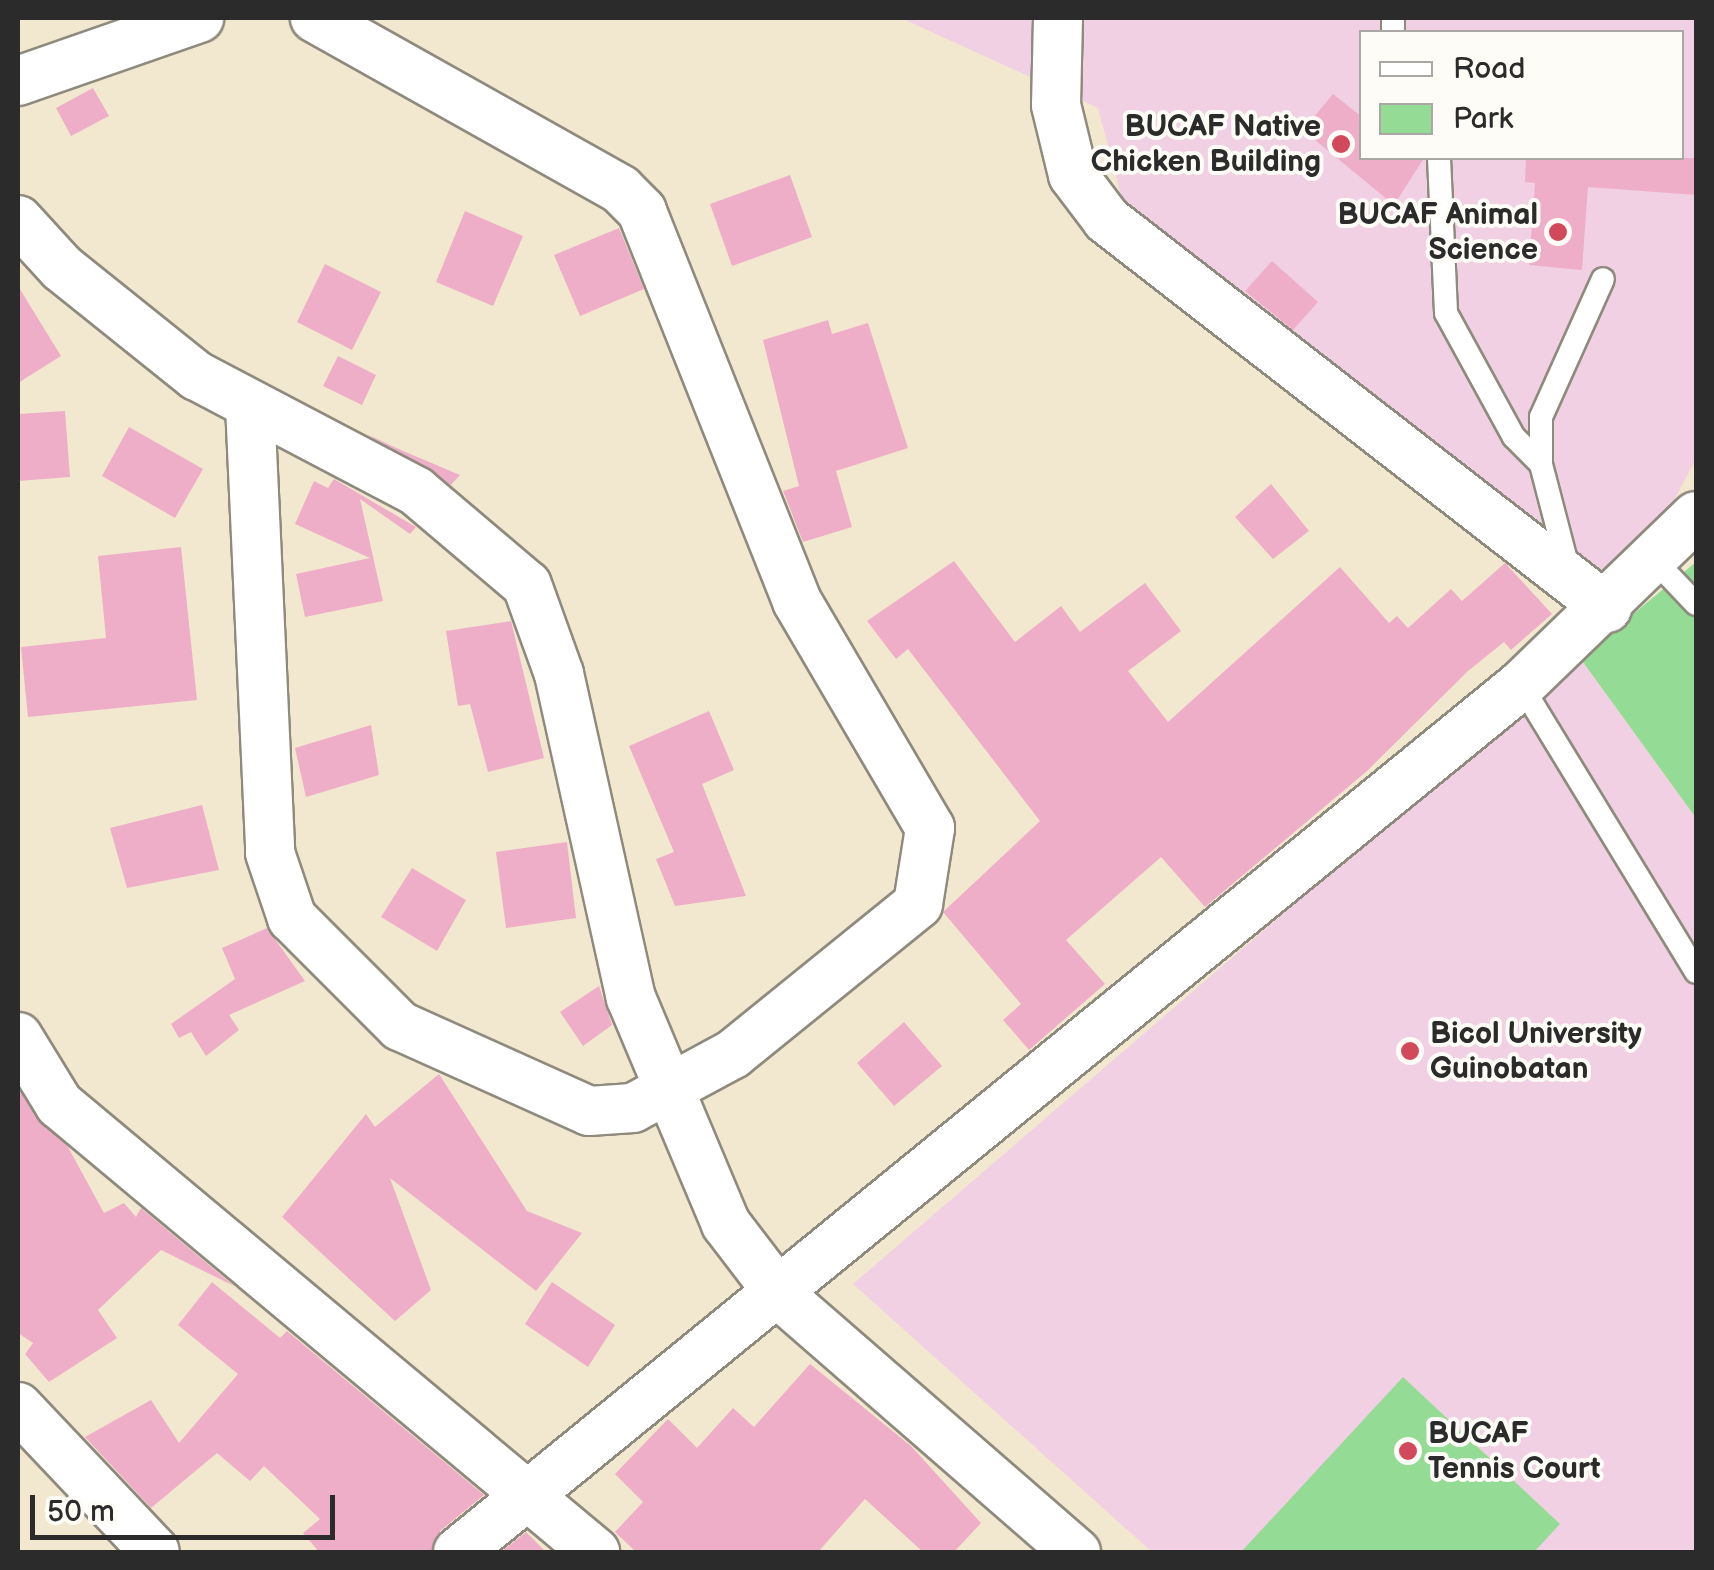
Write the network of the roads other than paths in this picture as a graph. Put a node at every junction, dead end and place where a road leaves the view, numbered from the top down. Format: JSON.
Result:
{"nodes":[{"id":1,"x":199,"y":18,"type":"edge"},
{"id":2,"x":315,"y":18,"type":"edge"},
{"id":3,"x":1058,"y":18,"type":"edge"},
{"id":4,"x":18,"y":81,"type":"edge"},
{"id":5,"x":1439,"y":160,"type":"edge"},
{"id":6,"x":18,"y":220,"type":"edge"},
{"id":7,"x":1603,"y":279,"type":"dead end"},
{"id":8,"x":250,"y":405,"type":"junction"},
{"id":9,"x":1541,"y":464,"type":"junction"},
{"id":10,"x":1695,"y":523,"type":"edge"},
{"id":11,"x":1655,"y":561,"type":"junction"},
{"id":12,"x":1590,"y":596,"type":"junction"},
{"id":13,"x":1696,"y":604,"type":"edge"},
{"id":14,"x":1521,"y":685,"type":"junction"},
{"id":15,"x":1696,"y":972,"type":"edge"},
{"id":16,"x":18,"y":1037,"type":"edge"},
{"id":17,"x":666,"y":1093,"type":"junction"},
{"id":18,"x":781,"y":1296,"type":"junction"},
{"id":19,"x":18,"y":1408,"type":"edge"},
{"id":20,"x":535,"y":1494,"type":"junction"},
{"id":21,"x":155,"y":1552,"type":"edge"},
{"id":22,"x":458,"y":1552,"type":"edge"},
{"id":23,"x":595,"y":1552,"type":"edge"},
{"id":24,"x":1076,"y":1552,"type":"edge"}],
"edges":[{"from":1,"to":4,"type":"street"},
{"from":2,"to":17,"type":"street"},
{"from":3,"to":12,"type":"street"},
{"from":5,"to":9,"type":"lane"},
{"from":6,"to":8,"type":"street"},
{"from":7,"to":9,"type":"lane"},
{"from":8,"to":17,"type":"street"},
{"from":8,"to":17,"type":"street"},
{"from":9,"to":12,"type":"lane"},
{"from":10,"to":11,"type":"street"},
{"from":11,"to":12,"type":"street"},
{"from":11,"to":13,"type":"lane"},
{"from":12,"to":14,"type":"street"},
{"from":14,"to":15,"type":"lane"},
{"from":14,"to":18,"type":"street"},
{"from":16,"to":20,"type":"street"},
{"from":17,"to":18,"type":"street"},
{"from":18,"to":20,"type":"street"},
{"from":18,"to":24,"type":"street"},
{"from":19,"to":21,"type":"street"},
{"from":20,"to":22,"type":"street"},
{"from":20,"to":23,"type":"street"}]}
